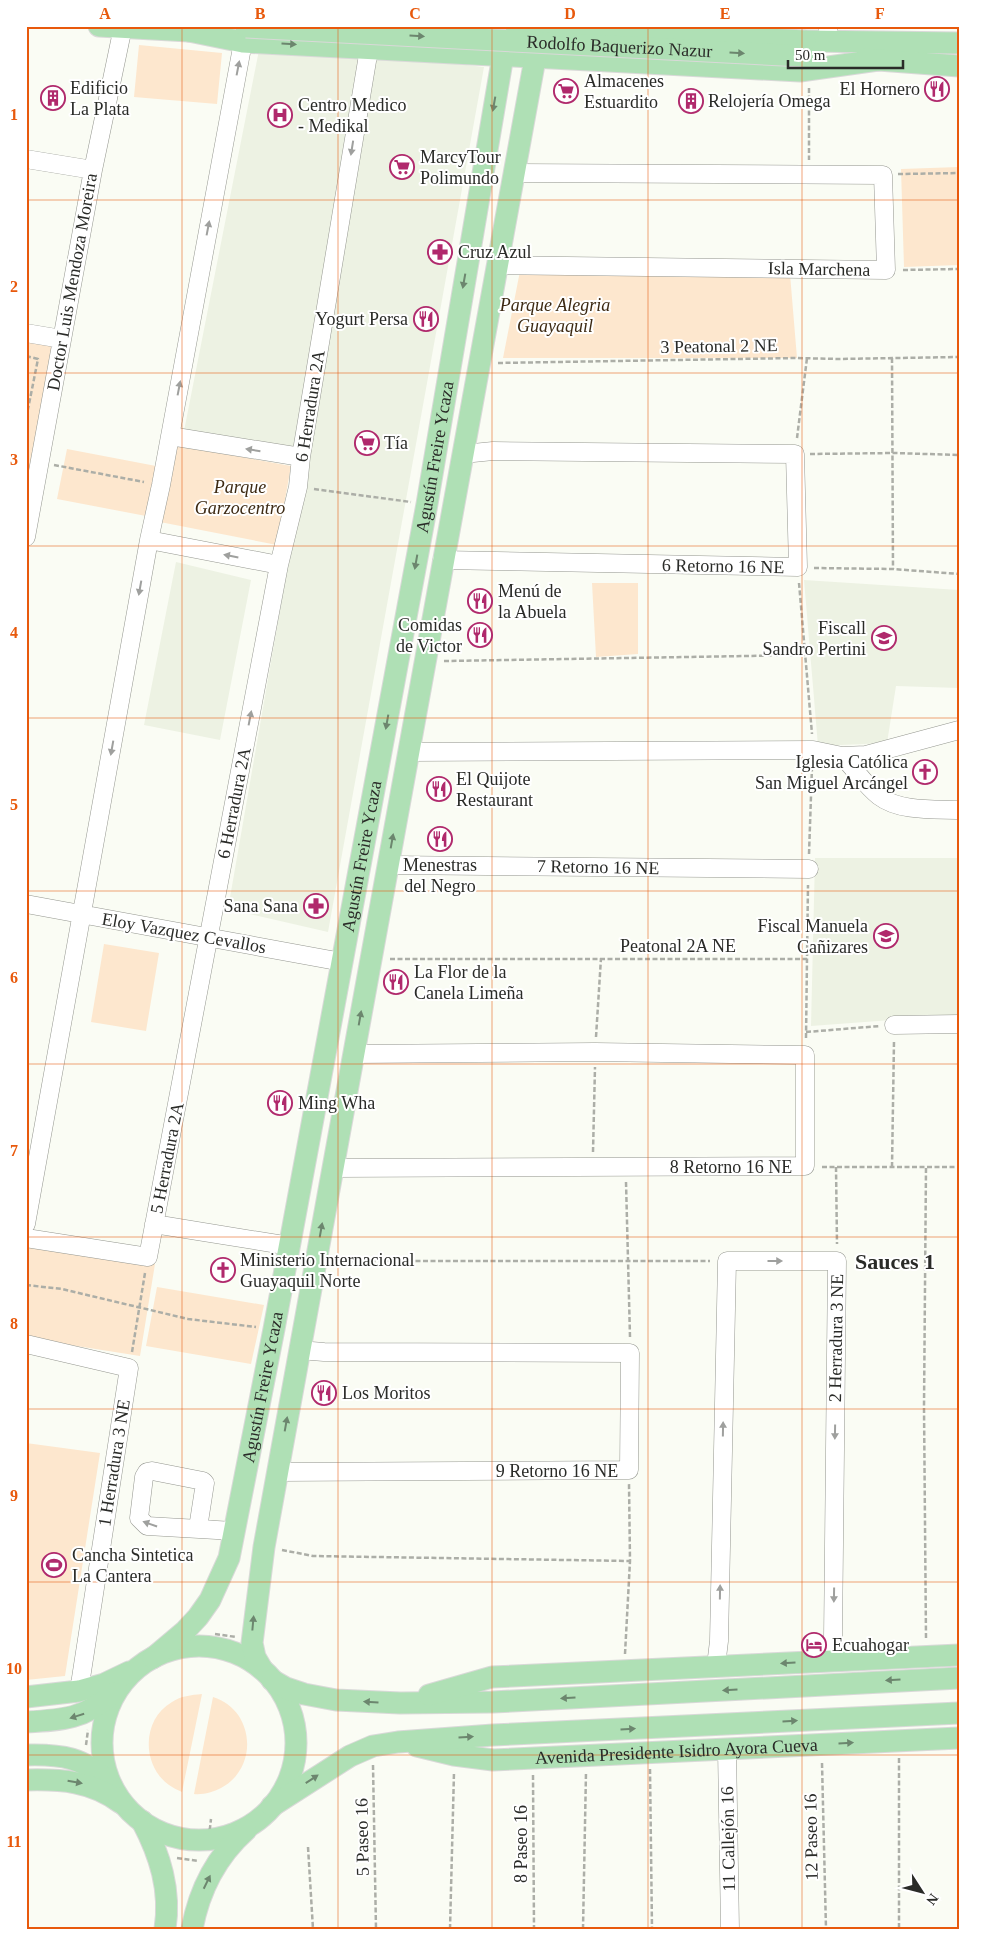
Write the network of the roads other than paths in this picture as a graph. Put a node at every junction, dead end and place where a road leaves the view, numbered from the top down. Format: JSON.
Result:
{"nodes":[{"id":1,"x":99,"y":26,"type":"edge"},
{"id":2,"x":474,"y":26,"type":"edge"},
{"id":3,"x":508,"y":26,"type":"edge"},
{"id":4,"x":516,"y":26,"type":"edge"},
{"id":5,"x":541,"y":26,"type":"edge"},
{"id":6,"x":576,"y":26,"type":"edge"},
{"id":7,"x":122,"y":27,"type":"edge"},
{"id":8,"x":245,"y":35,"type":"edge"},
{"id":9,"x":814,"y":41,"type":"edge"},
{"id":10,"x":959,"y":43,"type":"edge"},
{"id":11,"x":369,"y":49,"type":"junction"},
{"id":12,"x":878,"y":51,"type":"junction"},
{"id":13,"x":453,"y":53,"type":"junction"},
{"id":14,"x":502,"y":56,"type":"junction"},
{"id":15,"x":536,"y":57,"type":"junction"},
{"id":16,"x":591,"y":60,"type":"junction"},
{"id":17,"x":959,"y":66,"type":"edge"},
{"id":18,"x":26,"y":159,"type":"edge"},
{"id":19,"x":93,"y":170,"type":"junction"},
{"id":20,"x":514,"y":173,"type":"junction"},
{"id":21,"x":498,"y":264,"type":"junction"},
{"id":22,"x":26,"y":333,"type":"edge"},
{"id":23,"x":62,"y":339,"type":"junction"},
{"id":24,"x":170,"y":436,"type":"junction"},
{"id":25,"x":463,"y":454,"type":"junction"},
{"id":26,"x":301,"y":457,"type":"junction"},
{"id":27,"x":27,"y":528,"type":"edge"},
{"id":28,"x":149,"y":540,"type":"junction"},
{"id":29,"x":442,"y":560,"type":"junction"},
{"id":30,"x":279,"y":565,"type":"junction"},
{"id":31,"x":959,"y":730,"type":"edge"},
{"id":32,"x":409,"y":752,"type":"junction"},
{"id":33,"x":842,"y":756,"type":"junction"},
{"id":34,"x":959,"y":810,"type":"edge"},
{"id":35,"x":388,"y":865,"type":"junction"},
{"id":36,"x":809,"y":869,"type":"road end"},
{"id":37,"x":26,"y":904,"type":"edge"},
{"id":38,"x":82,"y":914,"type":"junction"},
{"id":39,"x":209,"y":938,"type":"junction"},
{"id":40,"x":342,"y":962,"type":"junction"},
{"id":41,"x":959,"y":1024,"type":"edge"},
{"id":42,"x":894,"y":1025,"type":"road end"},
{"id":43,"x":353,"y":1054,"type":"junction"},
{"id":44,"x":333,"y":1168,"type":"junction"},
{"id":45,"x":26,"y":1224,"type":"edge"},
{"id":46,"x":154,"y":1224,"type":"junction"},
{"id":47,"x":26,"y":1238,"type":"edge"},
{"id":48,"x":290,"y":1246,"type":"junction"},
{"id":49,"x":26,"y":1344,"type":"edge"},
{"id":50,"x":299,"y":1350,"type":"junction"},
{"id":51,"x":277,"y":1472,"type":"junction"},
{"id":52,"x":198,"y":1528,"type":"dead end"},
{"id":53,"x":234,"y":1531,"type":"junction"},
{"id":54,"x":959,"y":1654,"type":"edge"},
{"id":55,"x":926,"y":1656,"type":"junction"},
{"id":56,"x":835,"y":1660,"type":"junction"},
{"id":57,"x":146,"y":1662,"type":"junction"},
{"id":58,"x":716,"y":1666,"type":"junction"},
{"id":59,"x":267,"y":1675,"type":"junction"},
{"id":60,"x":928,"y":1678,"type":"junction"},
{"id":61,"x":959,"y":1678,"type":"edge"},
{"id":62,"x":118,"y":1690,"type":"junction"},
{"id":63,"x":79,"y":1692,"type":"junction"},
{"id":64,"x":26,"y":1697,"type":"edge"},
{"id":65,"x":400,"y":1703,"type":"junction"},
{"id":66,"x":959,"y":1712,"type":"edge"},
{"id":67,"x":26,"y":1722,"type":"edge"},
{"id":68,"x":959,"y":1738,"type":"edge"},
{"id":69,"x":398,"y":1742,"type":"junction"},
{"id":70,"x":726,"y":1749,"type":"junction"},
{"id":71,"x":26,"y":1755,"type":"edge"},
{"id":72,"x":26,"y":1780,"type":"edge"},
{"id":73,"x":112,"y":1786,"type":"junction"},
{"id":74,"x":266,"y":1812,"type":"junction"},
{"id":75,"x":136,"y":1816,"type":"junction"},
{"id":76,"x":165,"y":1929,"type":"edge"},
{"id":77,"x":192,"y":1929,"type":"edge"},
{"id":78,"x":730,"y":1929,"type":"edge"}],
"edges":[{"from":1,"to":7,"type":"main road","name":"Rodolfo Baquerizo Nazur"},
{"from":2,"to":13,"type":"main road"},
{"from":3,"to":14,"type":"main road","name":"Agustín Freire Ycaza"},
{"from":4,"to":9,"type":"main road","name":"Rodolfo Baquerizo Nazur","bridge":true},
{"from":5,"to":15,"type":"main road","name":"Agustín Freire Ycaza"},
{"from":6,"to":16,"type":"main road"},
{"from":7,"to":8,"type":"main road","name":"Rodolfo Baquerizo Nazur"},
{"from":7,"to":19,"type":"street","name":"Doctor Luis Mendoza Moreira"},
{"from":8,"to":9,"type":"main road","name":"Rodolfo Baquerizo Nazur","one_way":true,"bridge":true},
{"from":8,"to":11,"type":"main road","one_way":true},
{"from":24,"to":8,"type":"street","one_way":true},
{"from":9,"to":12,"type":"main road","name":"Rodolfo Baquerizo Nazur"},
{"from":9,"to":12,"type":"main road"},
{"from":9,"to":16,"type":"main road"},
{"from":10,"to":12,"type":"main road","name":"Rodolfo Baquerizo Nazur"},
{"from":11,"to":13,"type":"main road"},
{"from":11,"to":26,"type":"street","name":"6 Herradura 2A","one_way":true},
{"from":12,"to":17,"type":"main road","name":"Rodolfo Baquerizo Nazur"},
{"from":13,"to":14,"type":"main road"},
{"from":14,"to":15,"type":"main road"},
{"from":14,"to":40,"type":"main road","name":"Agustín Freire Ycaza","one_way":true},
{"from":15,"to":16,"type":"main road"},
{"from":15,"to":20,"type":"main road","name":"Agustín Freire Ycaza"},
{"from":18,"to":19,"type":"street"},
{"from":19,"to":23,"type":"street","name":"Doctor Luis Mendoza Moreira"},
{"from":20,"to":21,"type":"main road","name":"Agustín Freire Ycaza"},
{"from":20,"to":21,"type":"street","name":"Isla Marchena"},
{"from":21,"to":25,"type":"main road","name":"Agustín Freire Ycaza"},
{"from":22,"to":23,"type":"street"},
{"from":23,"to":27,"type":"street","name":"Doctor Luis Mendoza Moreira"},
{"from":26,"to":24,"type":"street","one_way":true},
{"from":24,"to":28,"type":"street"},
{"from":25,"to":29,"type":"main road","name":"Agustín Freire Ycaza"},
{"from":25,"to":29,"type":"street","name":"6 Retorno 16 NE"},
{"from":26,"to":30,"type":"street","name":"6 Herradura 2A"},
{"from":30,"to":28,"type":"street","one_way":true},
{"from":28,"to":38,"type":"street","one_way":true},
{"from":29,"to":32,"type":"main road","name":"Agustín Freire Ycaza"},
{"from":39,"to":30,"type":"street","name":"6 Herradura 2A","one_way":true},
{"from":31,"to":33,"type":"street"},
{"from":32,"to":33,"type":"street"},
{"from":35,"to":32,"type":"main road","name":"Agustín Freire Ycaza","one_way":true},
{"from":33,"to":34,"type":"street"},
{"from":35,"to":36,"type":"street","name":"7 Retorno 16 NE"},
{"from":43,"to":35,"type":"main road","name":"Agustín Freire Ycaza","one_way":true},
{"from":37,"to":38,"type":"street","name":"Eloy Vazquez Cevallos"},
{"from":38,"to":39,"type":"street","name":"Eloy Vazquez Cevallos"},
{"from":38,"to":45,"type":"street"},
{"from":39,"to":40,"type":"street","name":"Eloy Vazquez Cevallos"},
{"from":39,"to":46,"type":"street","name":"5 Herradura 2A"},
{"from":40,"to":48,"type":"main road","name":"Agustín Freire Ycaza"},
{"from":41,"to":42,"type":"street"},
{"from":43,"to":44,"type":"main road","name":"Agustín Freire Ycaza"},
{"from":43,"to":44,"type":"street","name":"8 Retorno 16 NE"},
{"from":50,"to":44,"type":"main road","name":"Agustín Freire Ycaza","one_way":true},
{"from":46,"to":47,"type":"street","name":"5 Herradura 2A"},
{"from":46,"to":48,"type":"street"},
{"from":48,"to":53,"type":"main road","name":"Agustín Freire Ycaza"},
{"from":49,"to":63,"type":"street","name":"1 Herradura 3 NE"},
{"from":51,"to":50,"type":"main road","name":"Agustín Freire Ycaza","one_way":true},
{"from":50,"to":51,"type":"street","name":"9 Retorno 16 NE"},
{"from":59,"to":51,"type":"main road","name":"Agustín Freire Ycaza","one_way":true},
{"from":52,"to":53,"type":"street"},
{"from":53,"to":57,"type":"main road","name":"Agustín Freire Ycaza"},
{"from":54,"to":55,"type":"main road"},
{"from":55,"to":56,"type":"main road"},
{"from":55,"to":60,"type":"main road"},
{"from":56,"to":58,"type":"main road","one_way":true},
{"from":58,"to":56,"type":"street","name":"2 Herradura 3 NE","one_way":true},
{"from":57,"to":59,"type":"main road"},
{"from":57,"to":62,"type":"main road"},
{"from":57,"to":63,"type":"main road"},
{"from":58,"to":65,"type":"main road"},
{"from":65,"to":59,"type":"main road","one_way":true},
{"from":59,"to":74,"type":"main road"},
{"from":60,"to":61,"type":"main road"},
{"from":60,"to":65,"type":"main road","one_way":true},
{"from":62,"to":67,"type":"main road","one_way":true},
{"from":62,"to":73,"type":"main road"},
{"from":63,"to":64,"type":"main road"},
{"from":69,"to":66,"type":"main road","name":"Avenida Presidente Isidro Ayora Cueva","one_way":true},
{"from":70,"to":68,"type":"main road","name":"Avenida Presidente Isidro Ayora Cueva","one_way":true},
{"from":69,"to":70,"type":"main road","name":"Avenida Presidente Isidro Ayora Cueva"},
{"from":74,"to":69,"type":"main road","name":"Avenida Presidente Isidro Ayora Cueva","one_way":true},
{"from":70,"to":78,"type":"street","name":"11 Callejón 16"},
{"from":71,"to":73,"type":"main road"},
{"from":72,"to":75,"type":"main road","one_way":true},
{"from":73,"to":75,"type":"main road"},
{"from":74,"to":75,"type":"main road"},
{"from":77,"to":74,"type":"main road","one_way":true},
{"from":75,"to":76,"type":"main road"}]}
